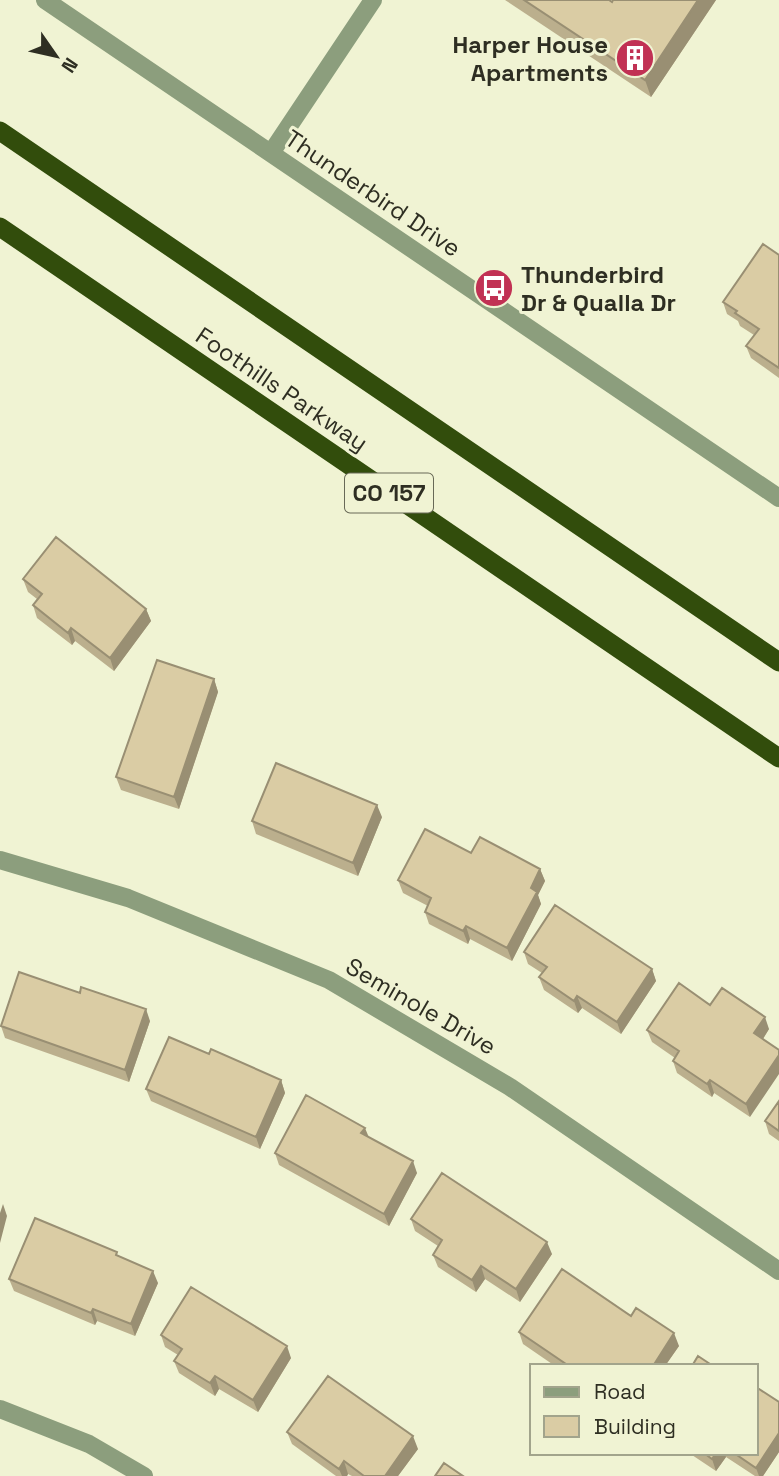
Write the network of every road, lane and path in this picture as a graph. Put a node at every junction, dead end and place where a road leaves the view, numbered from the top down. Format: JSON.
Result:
{"nodes":[{"id":1,"x":45,"y":0,"type":"edge"},
{"id":2,"x":373,"y":0,"type":"edge"},
{"id":3,"x":0,"y":131,"type":"edge"},
{"id":4,"x":271,"y":153,"type":"junction"},
{"id":5,"x":0,"y":227,"type":"edge"},
{"id":6,"x":779,"y":498,"type":"edge"},
{"id":7,"x":779,"y":662,"type":"edge"},
{"id":8,"x":779,"y":758,"type":"edge"},
{"id":9,"x":0,"y":860,"type":"edge"},
{"id":10,"x":779,"y":1271,"type":"edge"},
{"id":11,"x":0,"y":1409,"type":"edge"},
{"id":12,"x":144,"y":1476,"type":"edge"}],
"edges":[{"from":1,"to":4,"type":"street","name":"Thunderbird Drive"},
{"from":2,"to":4,"type":"street"},
{"from":3,"to":7,"type":"highway"},
{"from":4,"to":6,"type":"street","name":"Thunderbird Drive"},
{"from":5,"to":8,"type":"highway","name":"Foothills Parkway","number":"CO 157"},
{"from":9,"to":10,"type":"street","name":"Seminole Drive"},
{"from":11,"to":12,"type":"street"}]}
